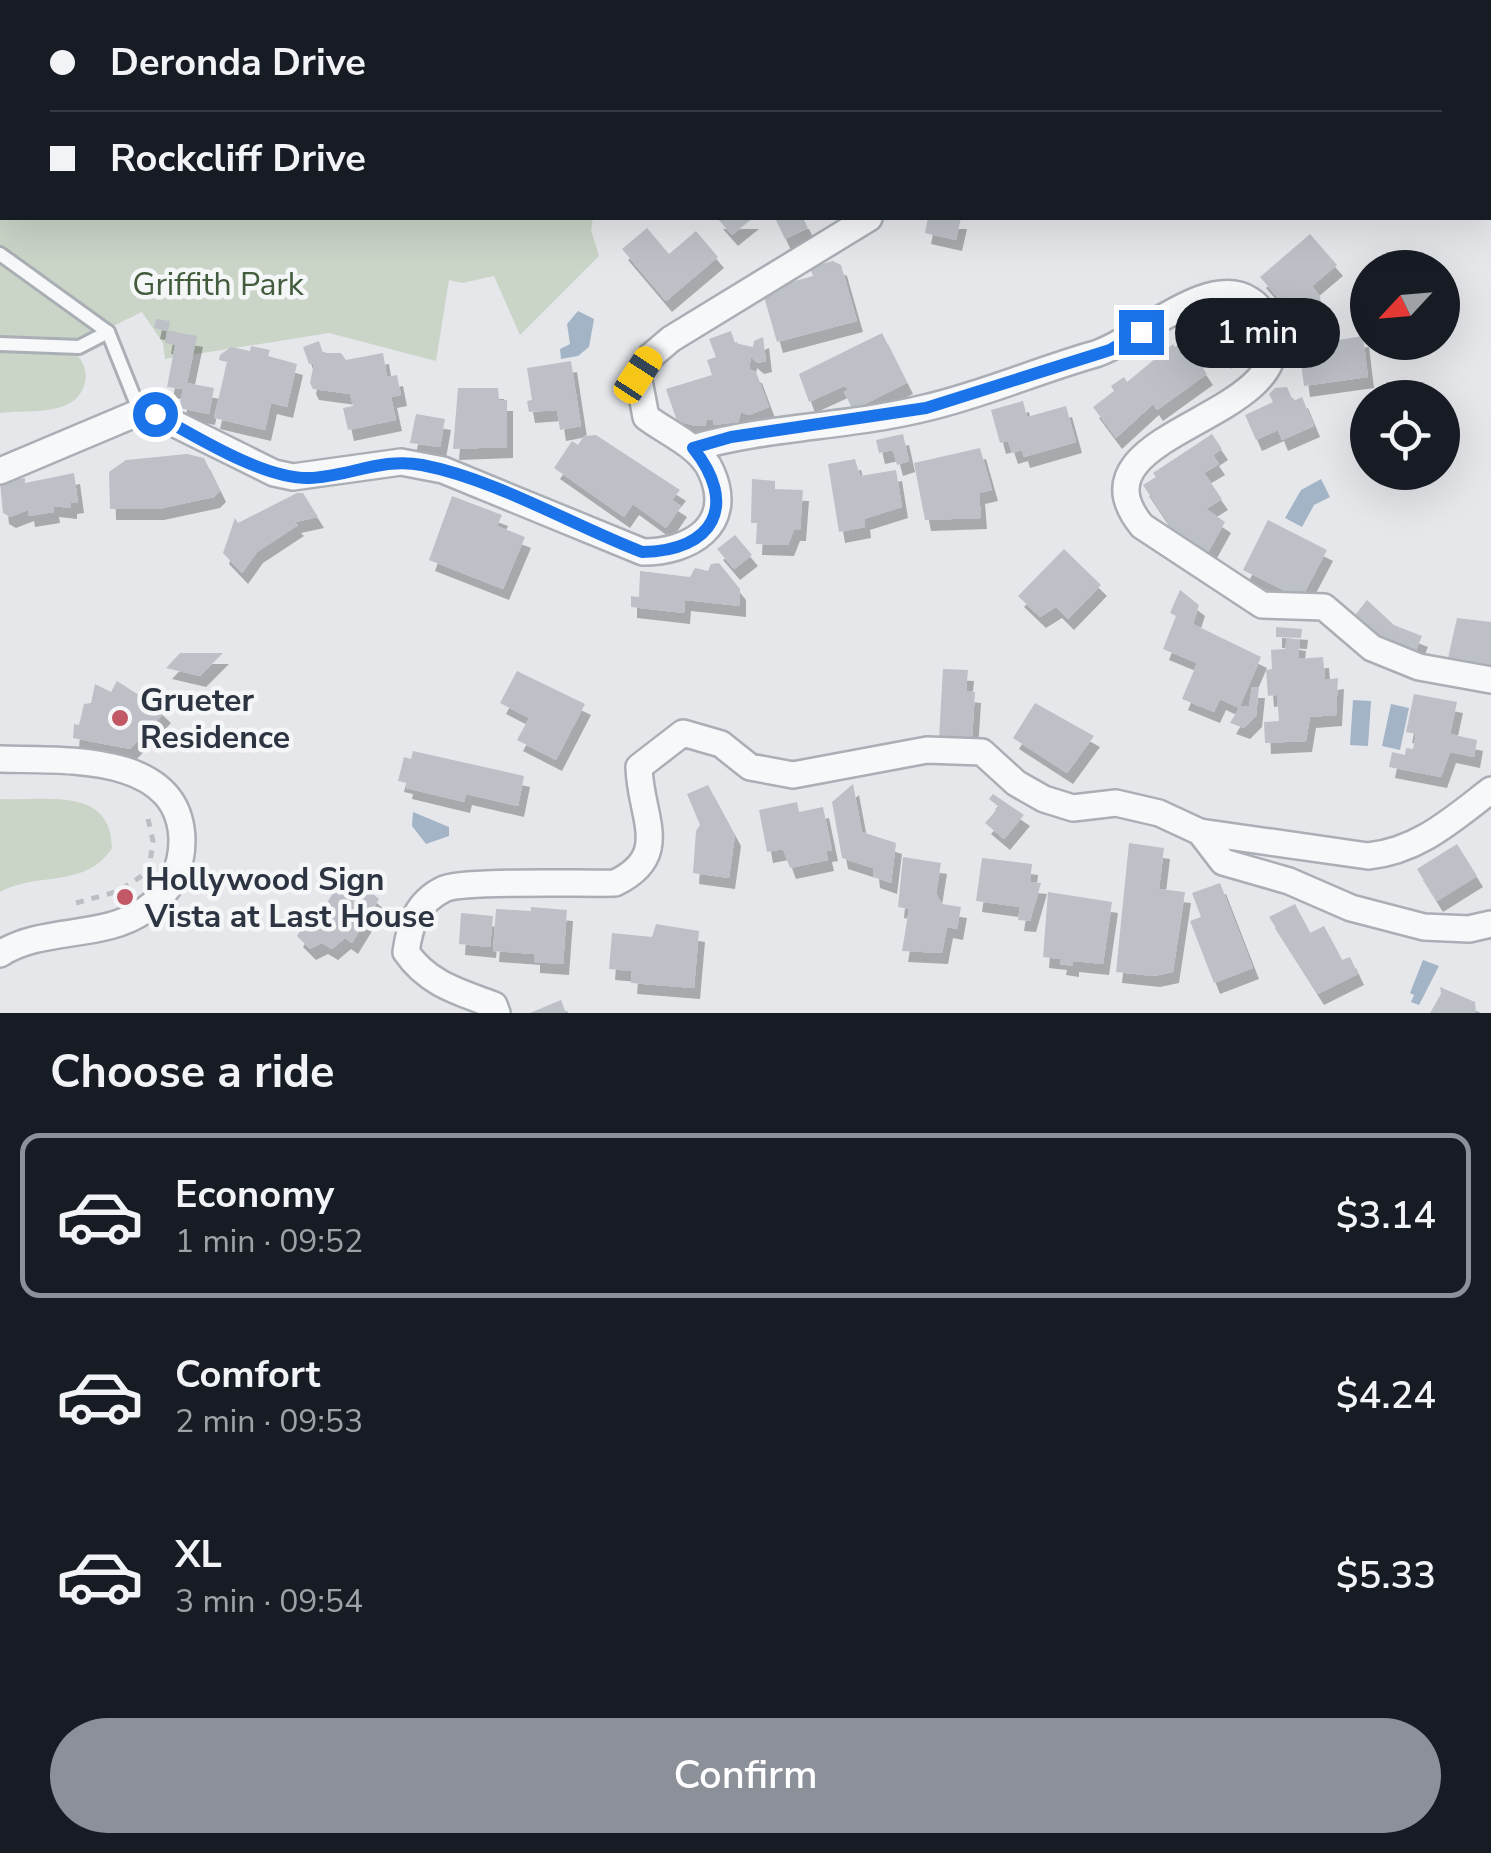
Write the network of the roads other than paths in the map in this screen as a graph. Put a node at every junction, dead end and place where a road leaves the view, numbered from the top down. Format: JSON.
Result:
{"nodes":[{"id":1,"x":867,"y":220,"type":"edge"},
{"id":2,"x":0,"y":254,"type":"edge"},
{"id":3,"x":108,"y":332,"type":"junction"},
{"id":4,"x":0,"y":344,"type":"edge"},
{"id":5,"x":140,"y":412,"type":"junction"},
{"id":6,"x":693,"y":448,"type":"junction"},
{"id":7,"x":0,"y":471,"type":"edge"},
{"id":8,"x":1491,"y":680,"type":"edge"},
{"id":9,"x":0,"y":758,"type":"edge"},
{"id":10,"x":1491,"y":790,"type":"edge"},
{"id":11,"x":1200,"y":832,"type":"junction"},
{"id":12,"x":1491,"y":924,"type":"edge"},
{"id":13,"x":0,"y":954,"type":"edge"},
{"id":14,"x":498,"y":1013,"type":"edge"}],
"edges":[{"from":1,"to":6,"type":"street"},
{"from":2,"to":3,"type":"lane"},
{"from":3,"to":4,"type":"lane"},
{"from":3,"to":5,"type":"lane"},
{"from":5,"to":6,"type":"street"},
{"from":5,"to":7,"type":"street"},
{"from":6,"to":8,"type":"street"},
{"from":9,"to":13,"type":"street"},
{"from":10,"to":11,"type":"street"},
{"from":11,"to":12,"type":"street"},
{"from":11,"to":14,"type":"street"}]}
